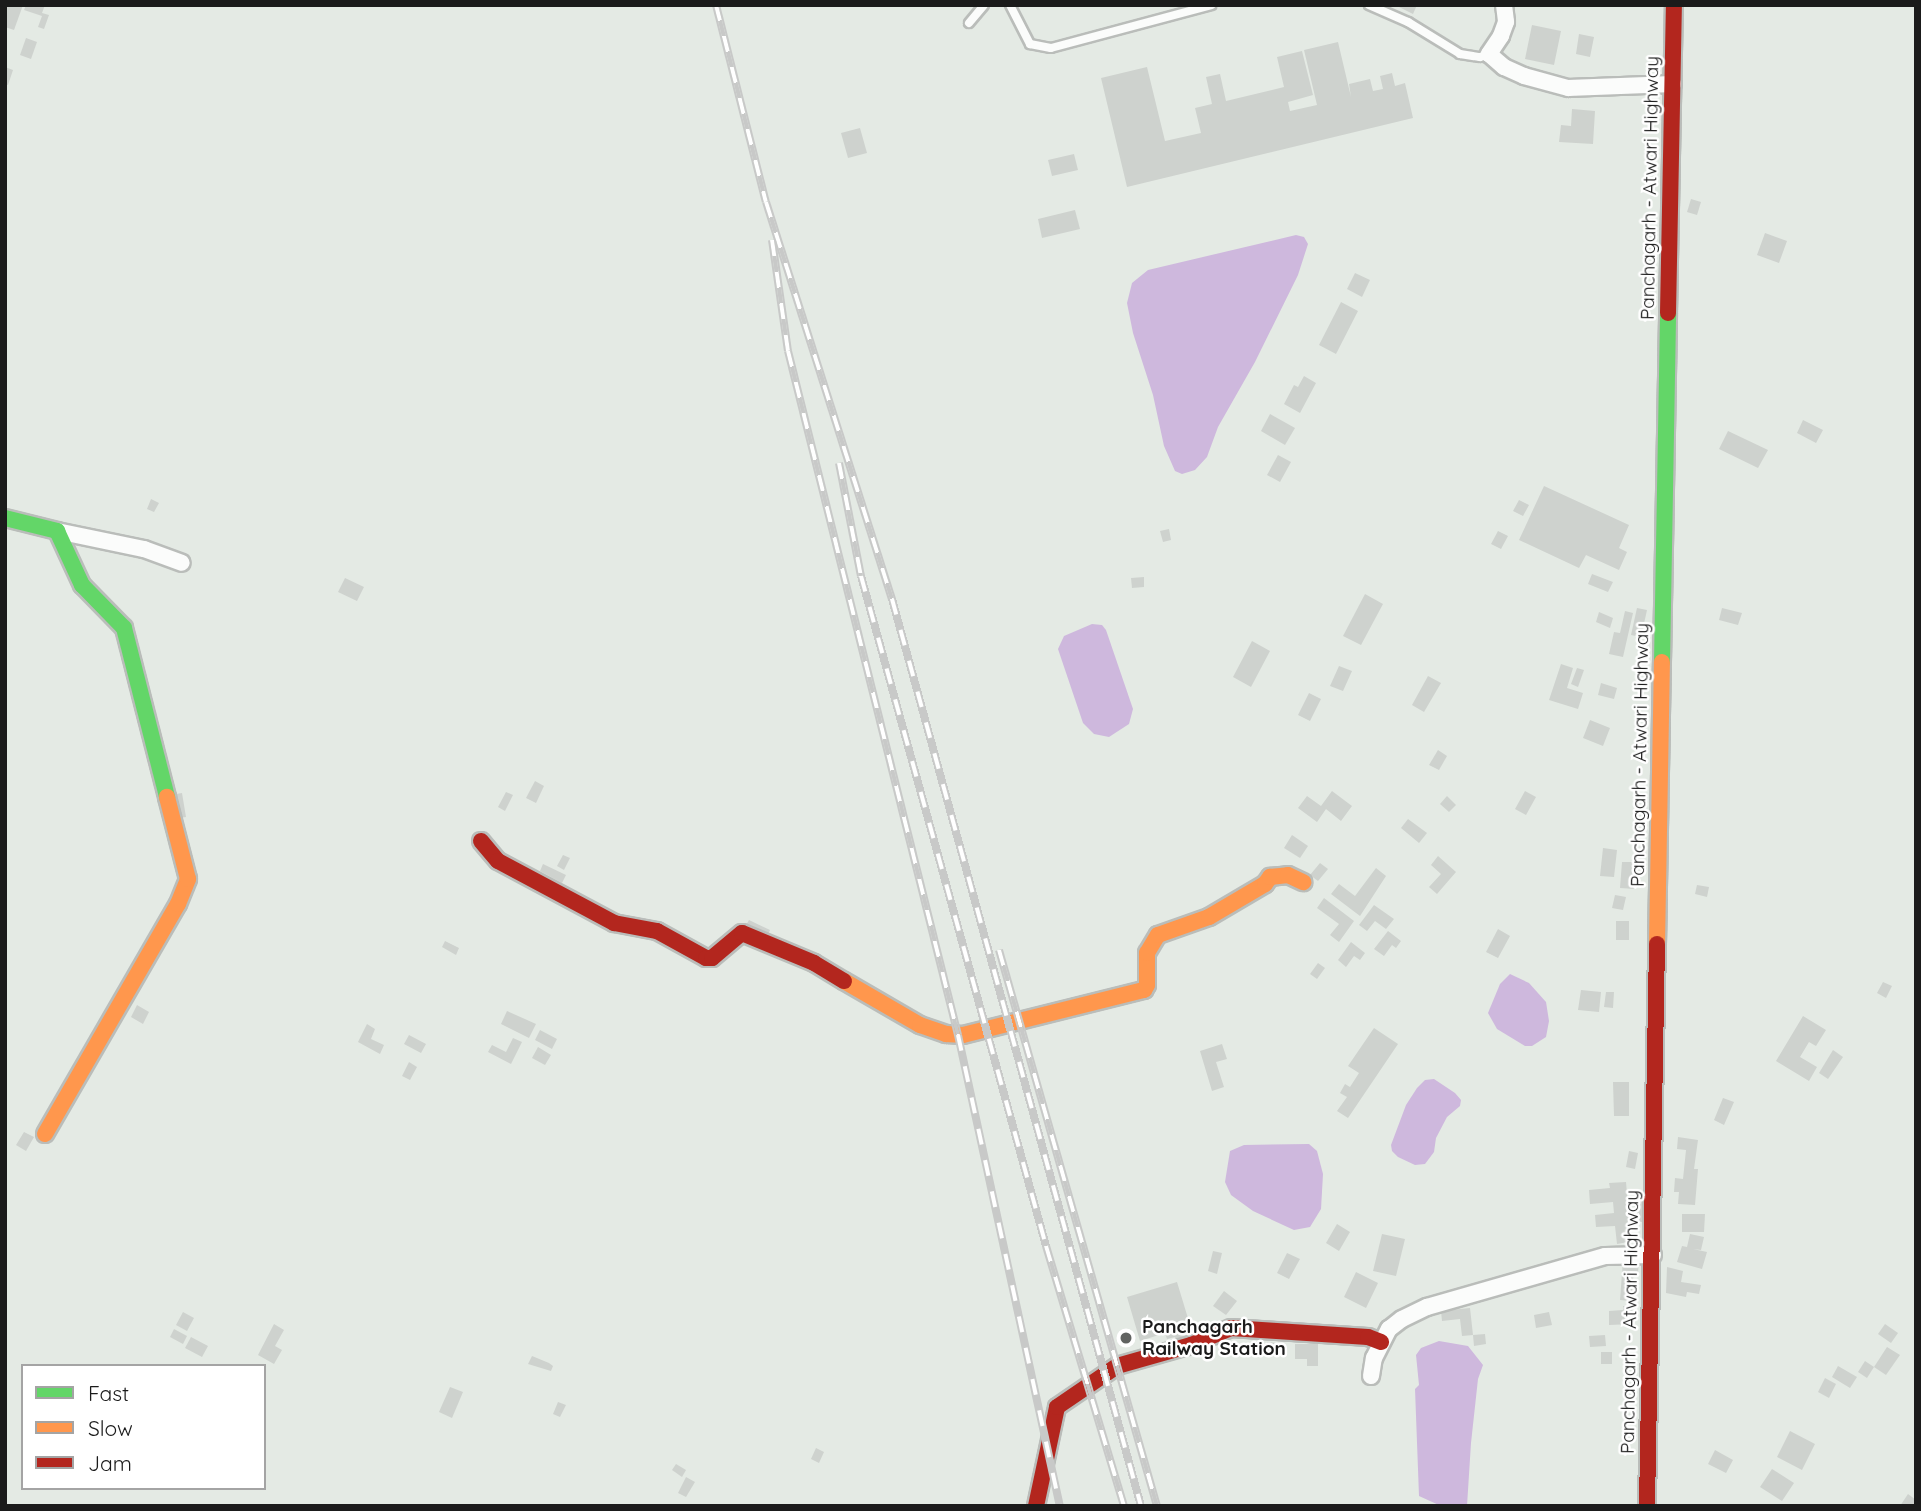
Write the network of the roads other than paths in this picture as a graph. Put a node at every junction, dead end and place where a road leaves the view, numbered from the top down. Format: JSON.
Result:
{"nodes":[{"id":1,"x":984,"y":5,"type":"edge"},
{"id":2,"x":1010,"y":5,"type":"edge"},
{"id":3,"x":1211,"y":5,"type":"edge"},
{"id":4,"x":1369,"y":5,"type":"edge"},
{"id":5,"x":1504,"y":5,"type":"edge"},
{"id":6,"x":1674,"y":5,"type":"edge"},
{"id":7,"x":969,"y":23,"type":"dead end"},
{"id":8,"x":1489,"y":54,"type":"junction"},
{"id":9,"x":1673,"y":84,"type":"junction"},
{"id":10,"x":5,"y":518,"type":"edge"},
{"id":11,"x":57,"y":531,"type":"junction"},
{"id":12,"x":182,"y":563,"type":"dead end"},
{"id":13,"x":481,"y":841,"type":"dead end"},
{"id":14,"x":1303,"y":882,"type":"dead end"},
{"id":15,"x":45,"y":1134,"type":"dead end"},
{"id":16,"x":1653,"y":1255,"type":"junction"},
{"id":17,"x":1381,"y":1342,"type":"junction"},
{"id":18,"x":1371,"y":1376,"type":"dead end"},
{"id":19,"x":1036,"y":1506,"type":"edge"},
{"id":20,"x":1647,"y":1506,"type":"edge"}],
"edges":[{"from":1,"to":7,"type":"lane"},
{"from":2,"to":3,"type":"lane"},
{"from":4,"to":8,"type":"lane"},
{"from":5,"to":8,"type":"street"},
{"from":6,"to":9,"type":"street","name":"Panchagarh - Atwari Highway"},
{"from":8,"to":9,"type":"street"},
{"from":9,"to":16,"type":"street","name":"Panchagarh - Atwari Highway"},
{"from":10,"to":11,"type":"street"},
{"from":11,"to":12,"type":"street"},
{"from":11,"to":15,"type":"street"},
{"from":13,"to":14,"type":"street"},
{"from":16,"to":17,"type":"street"},
{"from":16,"to":20,"type":"street","name":"Panchagarh - Atwari Highway"},
{"from":17,"to":18,"type":"street"},
{"from":17,"to":19,"type":"street"}]}
